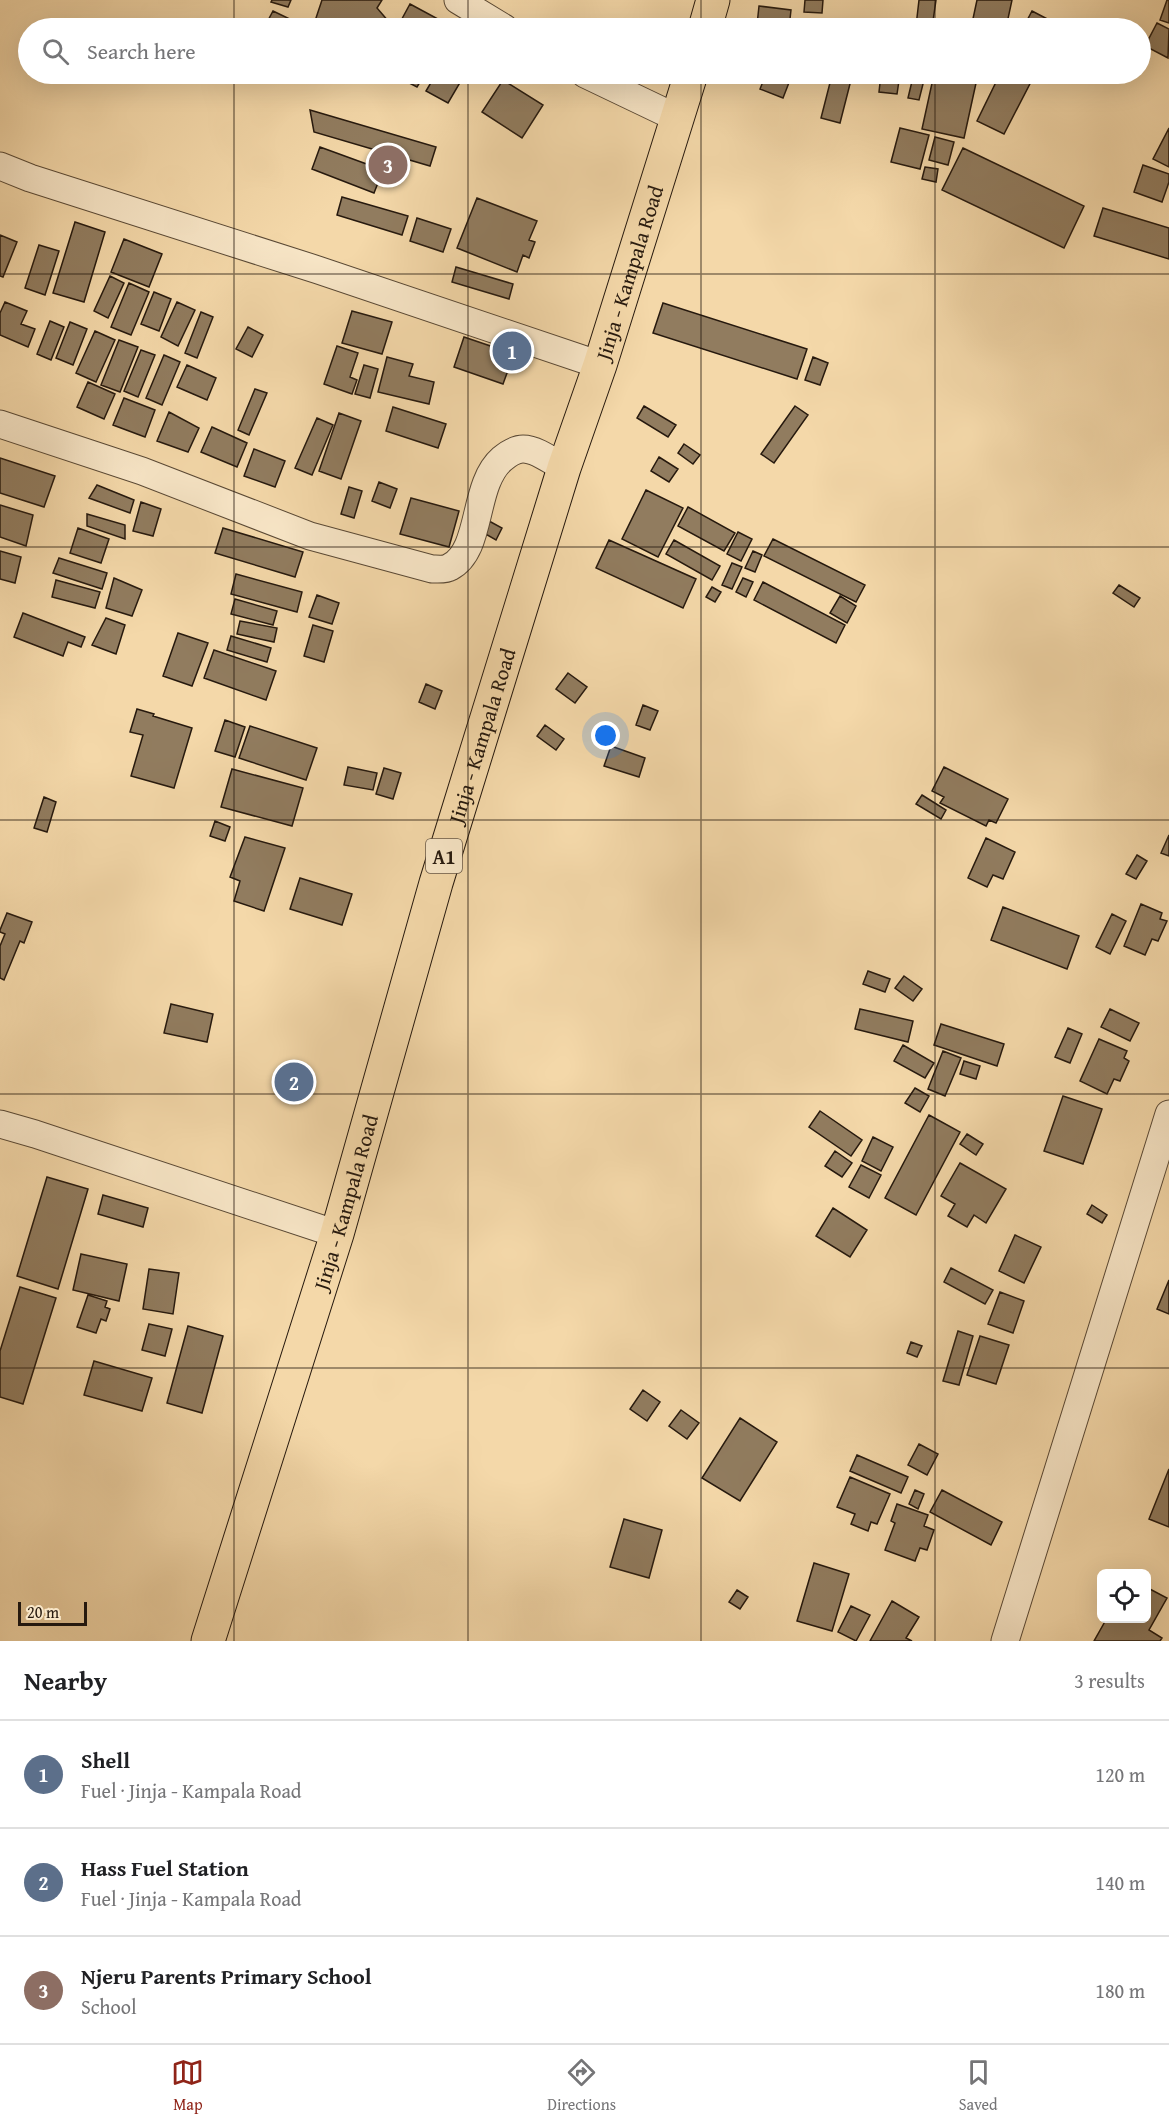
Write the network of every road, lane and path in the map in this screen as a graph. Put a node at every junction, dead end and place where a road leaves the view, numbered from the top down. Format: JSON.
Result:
{"nodes":[{"id":1,"x":458,"y":0,"type":"edge"},
{"id":2,"x":714,"y":0,"type":"edge"},
{"id":3,"x":488,"y":18,"type":"edge"},
{"id":4,"x":708,"y":18,"type":"edge"},
{"id":5,"x":606,"y":84,"type":"edge"},
{"id":6,"x":688,"y":84,"type":"edge"},
{"id":7,"x":677,"y":118,"type":"junction"},
{"id":8,"x":0,"y":166,"type":"edge"},
{"id":9,"x":600,"y":365,"type":"junction"},
{"id":10,"x":0,"y":424,"type":"edge"},
{"id":11,"x":564,"y":468,"type":"junction"},
{"id":12,"x":0,"y":1124,"type":"edge"},
{"id":13,"x":1166,"y":1130,"type":"edge"},
{"id":14,"x":337,"y":1234,"type":"junction"},
{"id":15,"x":208,"y":1641,"type":"edge"},
{"id":16,"x":1005,"y":1641,"type":"edge"}],
"edges":[{"from":1,"to":3,"type":"street"},
{"from":2,"to":4,"type":"highway"},
{"from":5,"to":7,"type":"street"},
{"from":6,"to":7,"type":"highway","name":"Jinja - Kampala Road","number":"A1"},
{"from":7,"to":9,"type":"highway","name":"Jinja - Kampala Road","number":"A1"},
{"from":8,"to":9,"type":"street"},
{"from":9,"to":11,"type":"highway","name":"Jinja - Kampala Road","number":"A1"},
{"from":10,"to":11,"type":"street"},
{"from":11,"to":14,"type":"highway","name":"Jinja - Kampala Road","number":"A1"},
{"from":12,"to":14,"type":"street"},
{"from":13,"to":16,"type":"street"},
{"from":14,"to":15,"type":"highway","name":"Jinja - Kampala Road","number":"A1"}]}
